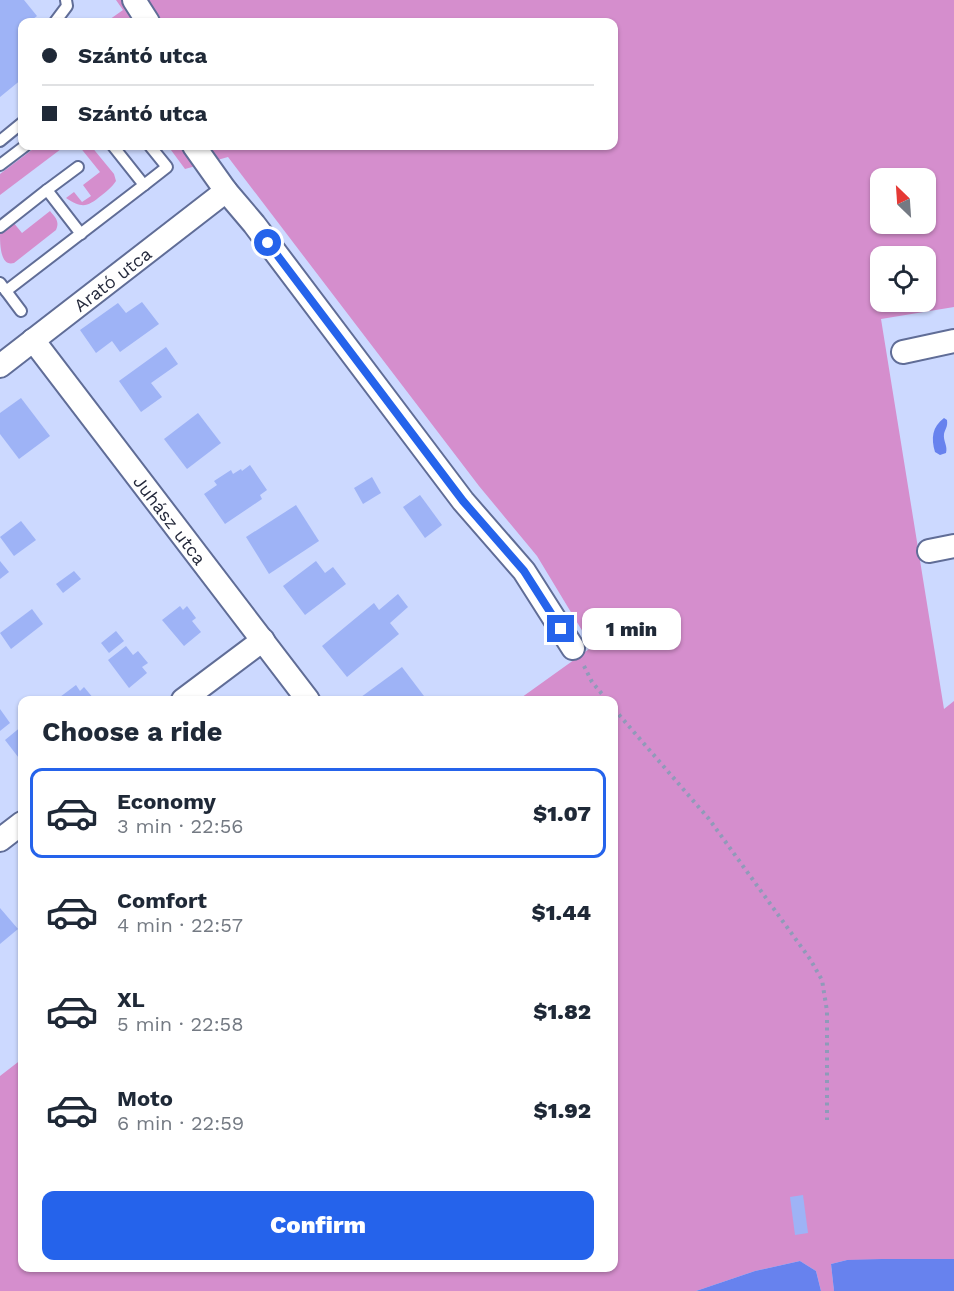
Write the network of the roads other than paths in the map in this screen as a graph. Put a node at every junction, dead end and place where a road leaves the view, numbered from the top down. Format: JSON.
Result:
{"nodes":[{"id":1,"x":66,"y":0,"type":"edge"},
{"id":2,"x":134,"y":0,"type":"edge"},
{"id":3,"x":58,"y":18,"type":"edge"},
{"id":4,"x":145,"y":18,"type":"edge"},
{"id":5,"x":18,"y":126,"type":"edge"},
{"id":6,"x":0,"y":141,"type":"edge"},
{"id":7,"x":20,"y":150,"type":"edge"},
{"id":8,"x":116,"y":150,"type":"edge"},
{"id":9,"x":153,"y":150,"type":"edge"},
{"id":10,"x":197,"y":150,"type":"edge"},
{"id":11,"x":0,"y":165,"type":"edge"},
{"id":12,"x":78,"y":167,"type":"dead end"},
{"id":13,"x":144,"y":186,"type":"junction"},
{"id":14,"x":47,"y":190,"type":"junction"},
{"id":15,"x":226,"y":191,"type":"junction"},
{"id":16,"x":0,"y":227,"type":"edge"},
{"id":17,"x":81,"y":234,"type":"junction"},
{"id":18,"x":3,"y":287,"type":"edge"},
{"id":19,"x":21,"y":311,"type":"dead end"},
{"id":20,"x":33,"y":340,"type":"junction"},
{"id":21,"x":954,"y":341,"type":"edge"},
{"id":22,"x":903,"y":352,"type":"dead end"},
{"id":23,"x":0,"y":366,"type":"edge"},
{"id":24,"x":954,"y":546,"type":"edge"},
{"id":25,"x":929,"y":551,"type":"dead end"},
{"id":26,"x":263,"y":640,"type":"junction"},
{"id":27,"x":573,"y":648,"type":"road end"},
{"id":28,"x":188,"y":696,"type":"edge"},
{"id":29,"x":305,"y":696,"type":"edge"},
{"id":30,"x":18,"y":826,"type":"edge"},
{"id":31,"x":0,"y":840,"type":"edge"}],
"edges":[{"from":1,"to":3,"type":"lane"},
{"from":2,"to":4,"type":"street"},
{"from":5,"to":6,"type":"lane"},
{"from":7,"to":11,"type":"lane"},
{"from":8,"to":13,"type":"lane"},
{"from":9,"to":13,"type":"lane"},
{"from":10,"to":15,"type":"street"},
{"from":12,"to":14,"type":"lane"},
{"from":13,"to":17,"type":"lane"},
{"from":14,"to":16,"type":"lane"},
{"from":14,"to":17,"type":"lane"},
{"from":15,"to":20,"type":"street","name":"Arató utca"},
{"from":15,"to":27,"type":"street"},
{"from":17,"to":18,"type":"lane"},
{"from":18,"to":19,"type":"lane"},
{"from":20,"to":23,"type":"street","name":"Arató utca"},
{"from":20,"to":26,"type":"street","name":"Juhász utca"},
{"from":21,"to":22,"type":"street"},
{"from":24,"to":25,"type":"street"},
{"from":26,"to":28,"type":"street"},
{"from":26,"to":29,"type":"street","name":"Juhász utca"},
{"from":30,"to":31,"type":"street"}]}
